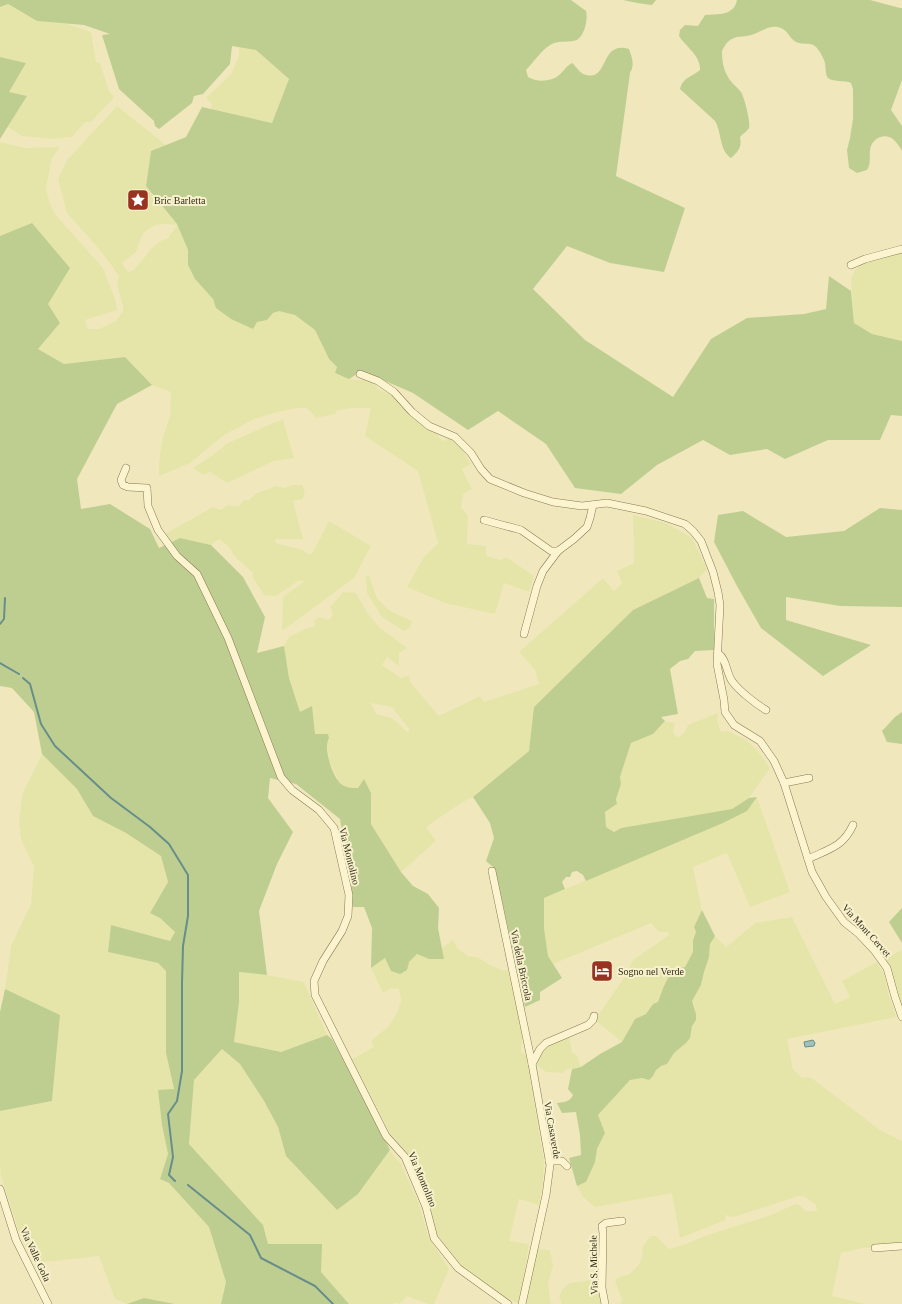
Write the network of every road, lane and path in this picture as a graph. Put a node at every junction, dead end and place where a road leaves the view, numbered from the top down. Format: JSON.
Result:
{"nodes":[{"id":1,"x":902,"y":249,"type":"edge"},
{"id":2,"x":851,"y":266,"type":"dead end"},
{"id":3,"x":360,"y":374,"type":"dead end"},
{"id":4,"x":126,"y":468,"type":"dead end"},
{"id":5,"x":593,"y":505,"type":"junction"},
{"id":6,"x":484,"y":520,"type":"dead end"},
{"id":7,"x":558,"y":551,"type":"junction"},
{"id":8,"x":524,"y":634,"type":"dead end"},
{"id":9,"x":718,"y":653,"type":"junction"},
{"id":10,"x":766,"y":710,"type":"dead end"},
{"id":11,"x":809,"y":778,"type":"dead end"},
{"id":12,"x":784,"y":783,"type":"junction"},
{"id":13,"x":853,"y":825,"type":"dead end"},
{"id":14,"x":808,"y":859,"type":"junction"},
{"id":15,"x":492,"y":871,"type":"dead end"},
{"id":16,"x":594,"y":1016,"type":"dead end"},
{"id":17,"x":902,"y":1017,"type":"edge"},
{"id":18,"x":532,"y":1064,"type":"junction"},
{"id":19,"x":549,"y":1160,"type":"junction"},
{"id":20,"x":566,"y":1166,"type":"dead end"},
{"id":21,"x":0,"y":1190,"type":"edge"},
{"id":22,"x":1,"y":1196,"type":"edge"},
{"id":23,"x":622,"y":1221,"type":"dead end"},
{"id":24,"x":902,"y":1246,"type":"edge"},
{"id":25,"x":875,"y":1248,"type":"dead end"},
{"id":26,"x":48,"y":1304,"type":"edge"},
{"id":27,"x":508,"y":1304,"type":"edge"},
{"id":28,"x":522,"y":1304,"type":"edge"},
{"id":29,"x":605,"y":1304,"type":"edge"}],
"edges":[{"from":1,"to":2,"type":"street"},
{"from":3,"to":5,"type":"street","name":"Via Mont Cervet"},
{"from":4,"to":27,"type":"street","name":"Via Montolino"},
{"from":5,"to":7,"type":"street"},
{"from":5,"to":9,"type":"street","name":"Via Mont Cervet"},
{"from":6,"to":7,"type":"street"},
{"from":7,"to":8,"type":"street"},
{"from":9,"to":10,"type":"street"},
{"from":9,"to":12,"type":"street","name":"Via Mont Cervet"},
{"from":11,"to":12,"type":"street"},
{"from":12,"to":14,"type":"street","name":"Via Mont Cervet"},
{"from":13,"to":14,"type":"street"},
{"from":14,"to":17,"type":"street","name":"Via Mont Cervet"},
{"from":15,"to":18,"type":"street","name":"Via della Briccola"},
{"from":16,"to":18,"type":"street"},
{"from":18,"to":19,"type":"street","name":"Via Casaverde"},
{"from":19,"to":20,"type":"street"},
{"from":19,"to":28,"type":"street","name":"Via Casaverde"},
{"from":21,"to":22,"type":"street","name":"Via Valle Gola"},
{"from":22,"to":26,"type":"street","name":"Via Valle Gola"},
{"from":23,"to":29,"type":"street","name":"Via S. Michele"},
{"from":24,"to":25,"type":"street"}]}
